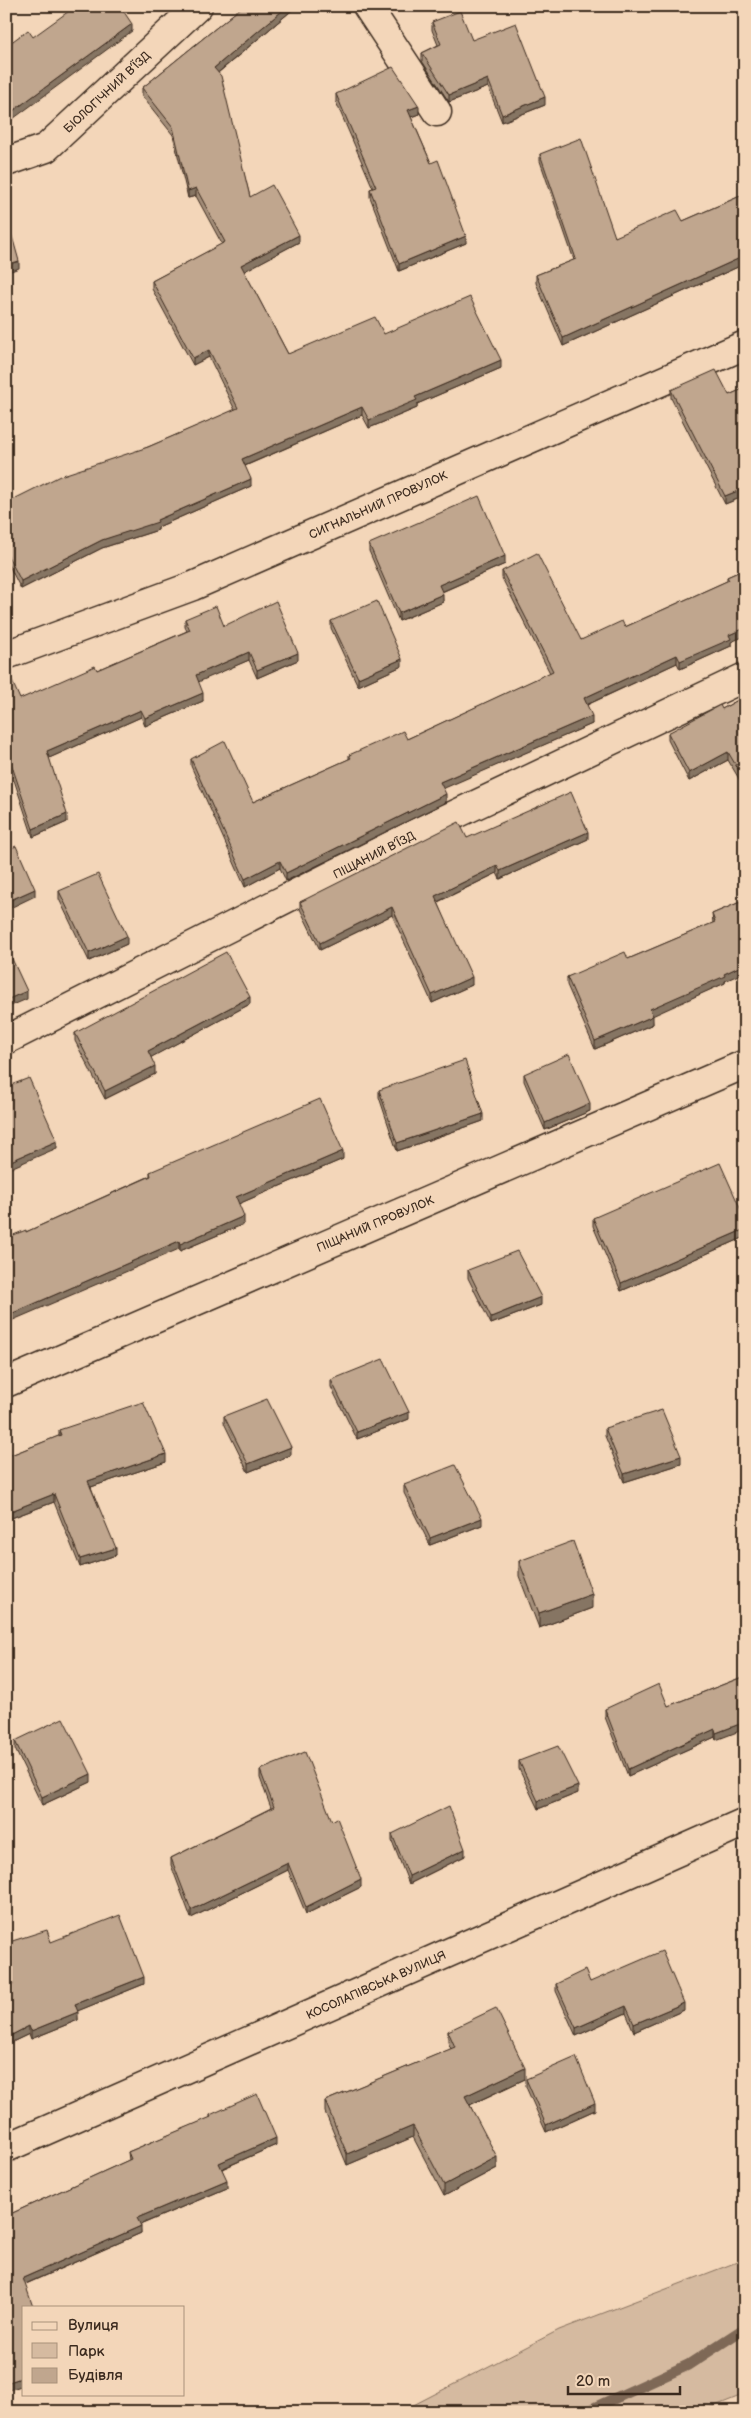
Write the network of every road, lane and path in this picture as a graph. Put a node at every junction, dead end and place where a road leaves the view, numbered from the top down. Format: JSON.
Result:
{"nodes":[{"id":1,"x":198,"y":6,"type":"edge"},
{"id":2,"x":367,"y":6,"type":"edge"},
{"id":3,"x":437,"y":112,"type":"dead end"},
{"id":4,"x":6,"y":162,"type":"edge"},
{"id":5,"x":745,"y":345,"type":"edge"},
{"id":6,"x":6,"y":654,"type":"edge"},
{"id":7,"x":745,"y":677,"type":"edge"},
{"id":8,"x":6,"y":1040,"type":"edge"},
{"id":9,"x":745,"y":1064,"type":"edge"},
{"id":10,"x":6,"y":1383,"type":"edge"},
{"id":11,"x":745,"y":1822,"type":"edge"},
{"id":12,"x":6,"y":2148,"type":"edge"}],
"edges":[{"from":1,"to":4,"type":"street","name":"БІОЛОГІЧНИЙ В’ЇЗД"},
{"from":2,"to":3,"type":"street"},
{"from":5,"to":6,"type":"street","name":"СИГНАЛЬНИЙ ПРОВУЛОК"},
{"from":7,"to":8,"type":"street","name":"ПІЩАНИЙ В’ЇЗД"},
{"from":9,"to":10,"type":"street","name":"ПІЩАНИЙ ПРОВУЛОК"},
{"from":11,"to":12,"type":"street","name":"КОСОЛАПІВСЬКА ВУЛИЦЯ"}]}
